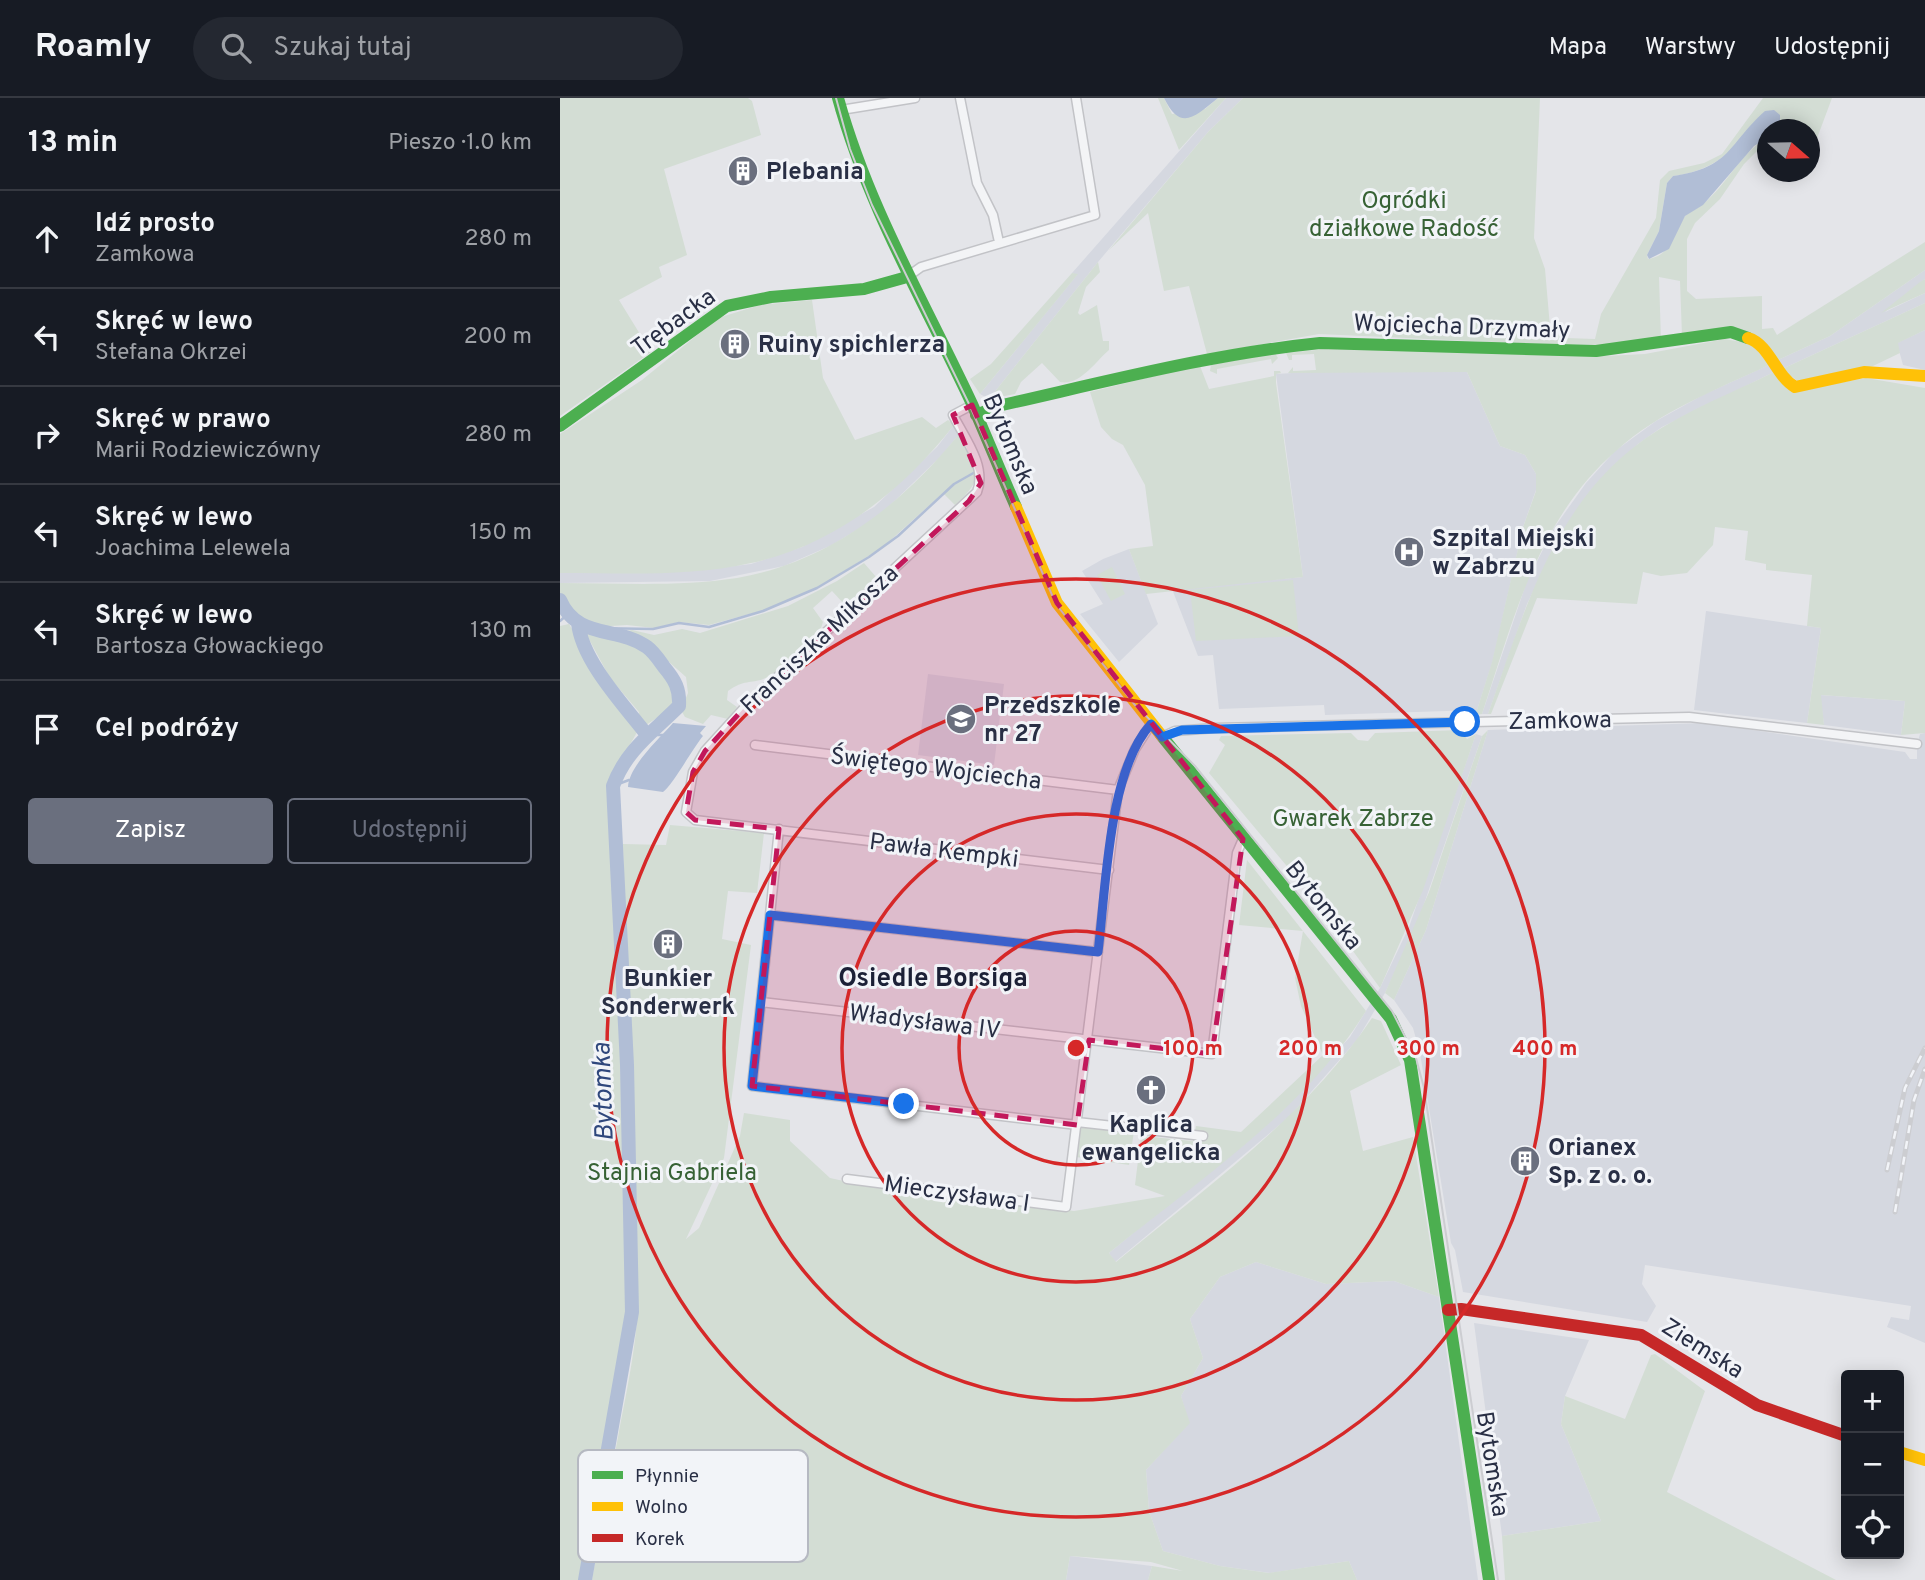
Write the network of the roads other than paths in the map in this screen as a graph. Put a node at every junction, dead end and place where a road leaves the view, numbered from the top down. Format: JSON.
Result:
{"nodes":[{"id":1,"x":915,"y":98,"type":"edge"},
{"id":2,"x":960,"y":98,"type":"edge"},
{"id":3,"x":1076,"y":98,"type":"edge"},
{"id":4,"x":839,"y":104,"type":"edge"},
{"id":5,"x":999,"y":242,"type":"junction"},
{"id":6,"x":907,"y":277,"type":"junction"},
{"id":7,"x":1925,"y":376,"type":"edge"},
{"id":8,"x":974,"y":410,"type":"junction"},
{"id":9,"x":560,"y":426,"type":"edge"},
{"id":10,"x":1151,"y":724,"type":"junction"},
{"id":11,"x":1162,"y":737,"type":"junction"},
{"id":12,"x":1917,"y":744,"type":"dead end"},
{"id":13,"x":755,"y":745,"type":"dead end"},
{"id":14,"x":1118,"y":790,"type":"junction"},
{"id":15,"x":779,"y":829,"type":"junction"},
{"id":16,"x":1242,"y":839,"type":"junction"},
{"id":17,"x":1109,"y":870,"type":"junction"},
{"id":18,"x":770,"y":915,"type":"junction"},
{"id":19,"x":1098,"y":952,"type":"junction"},
{"id":20,"x":761,"y":1002,"type":"junction"},
{"id":21,"x":1089,"y":1040,"type":"junction"},
{"id":22,"x":1077,"y":1123,"type":"junction"},
{"id":23,"x":1203,"y":1136,"type":"dead end"},
{"id":24,"x":847,"y":1178,"type":"dead end"},
{"id":25,"x":1448,"y":1310,"type":"junction"},
{"id":26,"x":1841,"y":1434,"type":"edge"},
{"id":27,"x":1904,"y":1454,"type":"edge"},
{"id":28,"x":1925,"y":1460,"type":"edge"},
{"id":29,"x":1489,"y":1580,"type":"edge"}],
"edges":[{"from":1,"to":4,"type":"street"},
{"from":2,"to":5,"type":"street"},
{"from":3,"to":5,"type":"street"},
{"from":4,"to":6,"type":"street","name":"Bytomska"},
{"from":5,"to":6,"type":"street"},
{"from":6,"to":8,"type":"street","name":"Bytomska"},
{"from":6,"to":9,"type":"street","name":"Trębacka"},
{"from":7,"to":8,"type":"street","name":"Wojciecha Drzymały"},
{"from":8,"to":10,"type":"street","name":"Bytomska"},
{"from":8,"to":15,"type":"street","name":"Franciszka Mikosza"},
{"from":10,"to":11,"type":"street","name":"Bytomska"},
{"from":10,"to":14,"type":"street"},
{"from":11,"to":12,"type":"street","name":"Zamkowa"},
{"from":11,"to":16,"type":"street","name":"Bytomska"},
{"from":13,"to":14,"type":"street","name":"Świętego Wojciecha"},
{"from":14,"to":17,"type":"street"},
{"from":15,"to":17,"type":"street","name":"Pawła Kempki"},
{"from":15,"to":18,"type":"street"},
{"from":16,"to":21,"type":"street","name":"Władysława IV"},
{"from":16,"to":25,"type":"street","name":"Bytomska"},
{"from":17,"to":19,"type":"street"},
{"from":18,"to":19,"type":"street"},
{"from":18,"to":20,"type":"street"},
{"from":19,"to":21,"type":"street"},
{"from":20,"to":21,"type":"street","name":"Władysława IV"},
{"from":20,"to":22,"type":"street"},
{"from":21,"to":22,"type":"street"},
{"from":22,"to":23,"type":"street"},
{"from":22,"to":24,"type":"street","name":"Mieczysława I"},
{"from":25,"to":26,"type":"street","name":"Ziemska"},
{"from":25,"to":29,"type":"street","name":"Bytomska"},
{"from":27,"to":28,"type":"street"}]}
